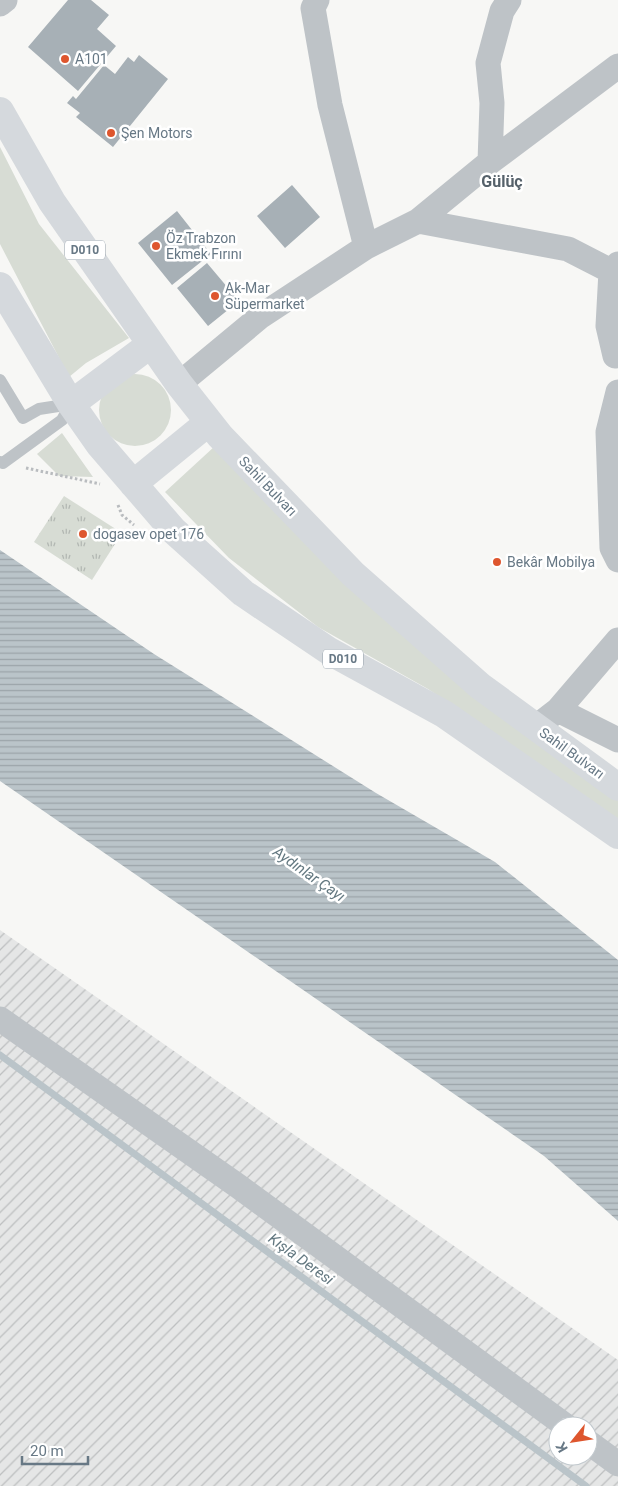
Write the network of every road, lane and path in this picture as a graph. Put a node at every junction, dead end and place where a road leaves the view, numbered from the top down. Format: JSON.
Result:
{"nodes":[{"id":1,"x":5,"y":0,"type":"edge"},
{"id":2,"x":317,"y":0,"type":"edge"},
{"id":3,"x":509,"y":0,"type":"edge"},
{"id":4,"x":0,"y":4,"type":"edge"},
{"id":5,"x":618,"y":66,"type":"edge"},
{"id":6,"x":0,"y":111,"type":"edge"},
{"id":7,"x":490,"y":162,"type":"junction"},
{"id":8,"x":418,"y":220,"type":"junction"},
{"id":9,"x":366,"y":247,"type":"junction"},
{"id":10,"x":615,"y":268,"type":"edge"},
{"id":11,"x":0,"y":286,"type":"edge"},
{"id":12,"x":151,"y":344,"type":"junction"},
{"id":13,"x":615,"y":356,"type":"dead end"},
{"id":14,"x":0,"y":380,"type":"edge"},
{"id":15,"x":179,"y":384,"type":"junction"},
{"id":16,"x":618,"y":392,"type":"edge"},
{"id":17,"x":71,"y":404,"type":"junction"},
{"id":18,"x":209,"y":422,"type":"junction"},
{"id":19,"x":2,"y":462,"type":"edge"},
{"id":20,"x":121,"y":485,"type":"junction"},
{"id":21,"x":618,"y":560,"type":"edge"},
{"id":22,"x":618,"y":640,"type":"edge"},
{"id":23,"x":558,"y":710,"type":"junction"},
{"id":24,"x":536,"y":727,"type":"junction"},
{"id":25,"x":618,"y":740,"type":"edge"},
{"id":26,"x":618,"y":787,"type":"edge"},
{"id":27,"x":618,"y":835,"type":"edge"},
{"id":28,"x":0,"y":1019,"type":"edge"},
{"id":29,"x":552,"y":1416,"type":"edge"},
{"id":30,"x":598,"y":1449,"type":"edge"},
{"id":31,"x":618,"y":1464,"type":"edge"}],
"edges":[{"from":1,"to":4,"type":"street"},
{"from":2,"to":9,"type":"street"},
{"from":3,"to":7,"type":"street"},
{"from":5,"to":7,"type":"street"},
{"from":6,"to":12,"type":"highway","name":"Sahil Bulvarı","number":"D010"},
{"from":7,"to":8,"type":"street"},
{"from":8,"to":9,"type":"street"},
{"from":8,"to":10,"type":"street"},
{"from":9,"to":15,"type":"street"},
{"from":10,"to":13,"type":"street"},
{"from":11,"to":17,"type":"highway","number":"D010"},
{"from":12,"to":15,"type":"highway","name":"Sahil Bulvarı","number":"D010"},
{"from":12,"to":17,"type":"highway"},
{"from":14,"to":17,"type":"lane"},
{"from":15,"to":18,"type":"highway","name":"Sahil Bulvarı","number":"D010"},
{"from":16,"to":21,"type":"street"},
{"from":17,"to":19,"type":"lane"},
{"from":17,"to":20,"type":"highway","number":"D010"},
{"from":18,"to":20,"type":"highway"},
{"from":18,"to":24,"type":"highway","name":"Sahil Bulvarı","number":"D010"},
{"from":19,"to":20,"type":"path"},
{"from":20,"to":27,"type":"highway","number":"D010"},
{"from":22,"to":23,"type":"street"},
{"from":23,"to":24,"type":"street"},
{"from":23,"to":25,"type":"street"},
{"from":24,"to":26,"type":"highway","name":"Sahil Bulvarı","number":"D010"},
{"from":28,"to":29,"type":"street"},
{"from":30,"to":31,"type":"street"}]}
